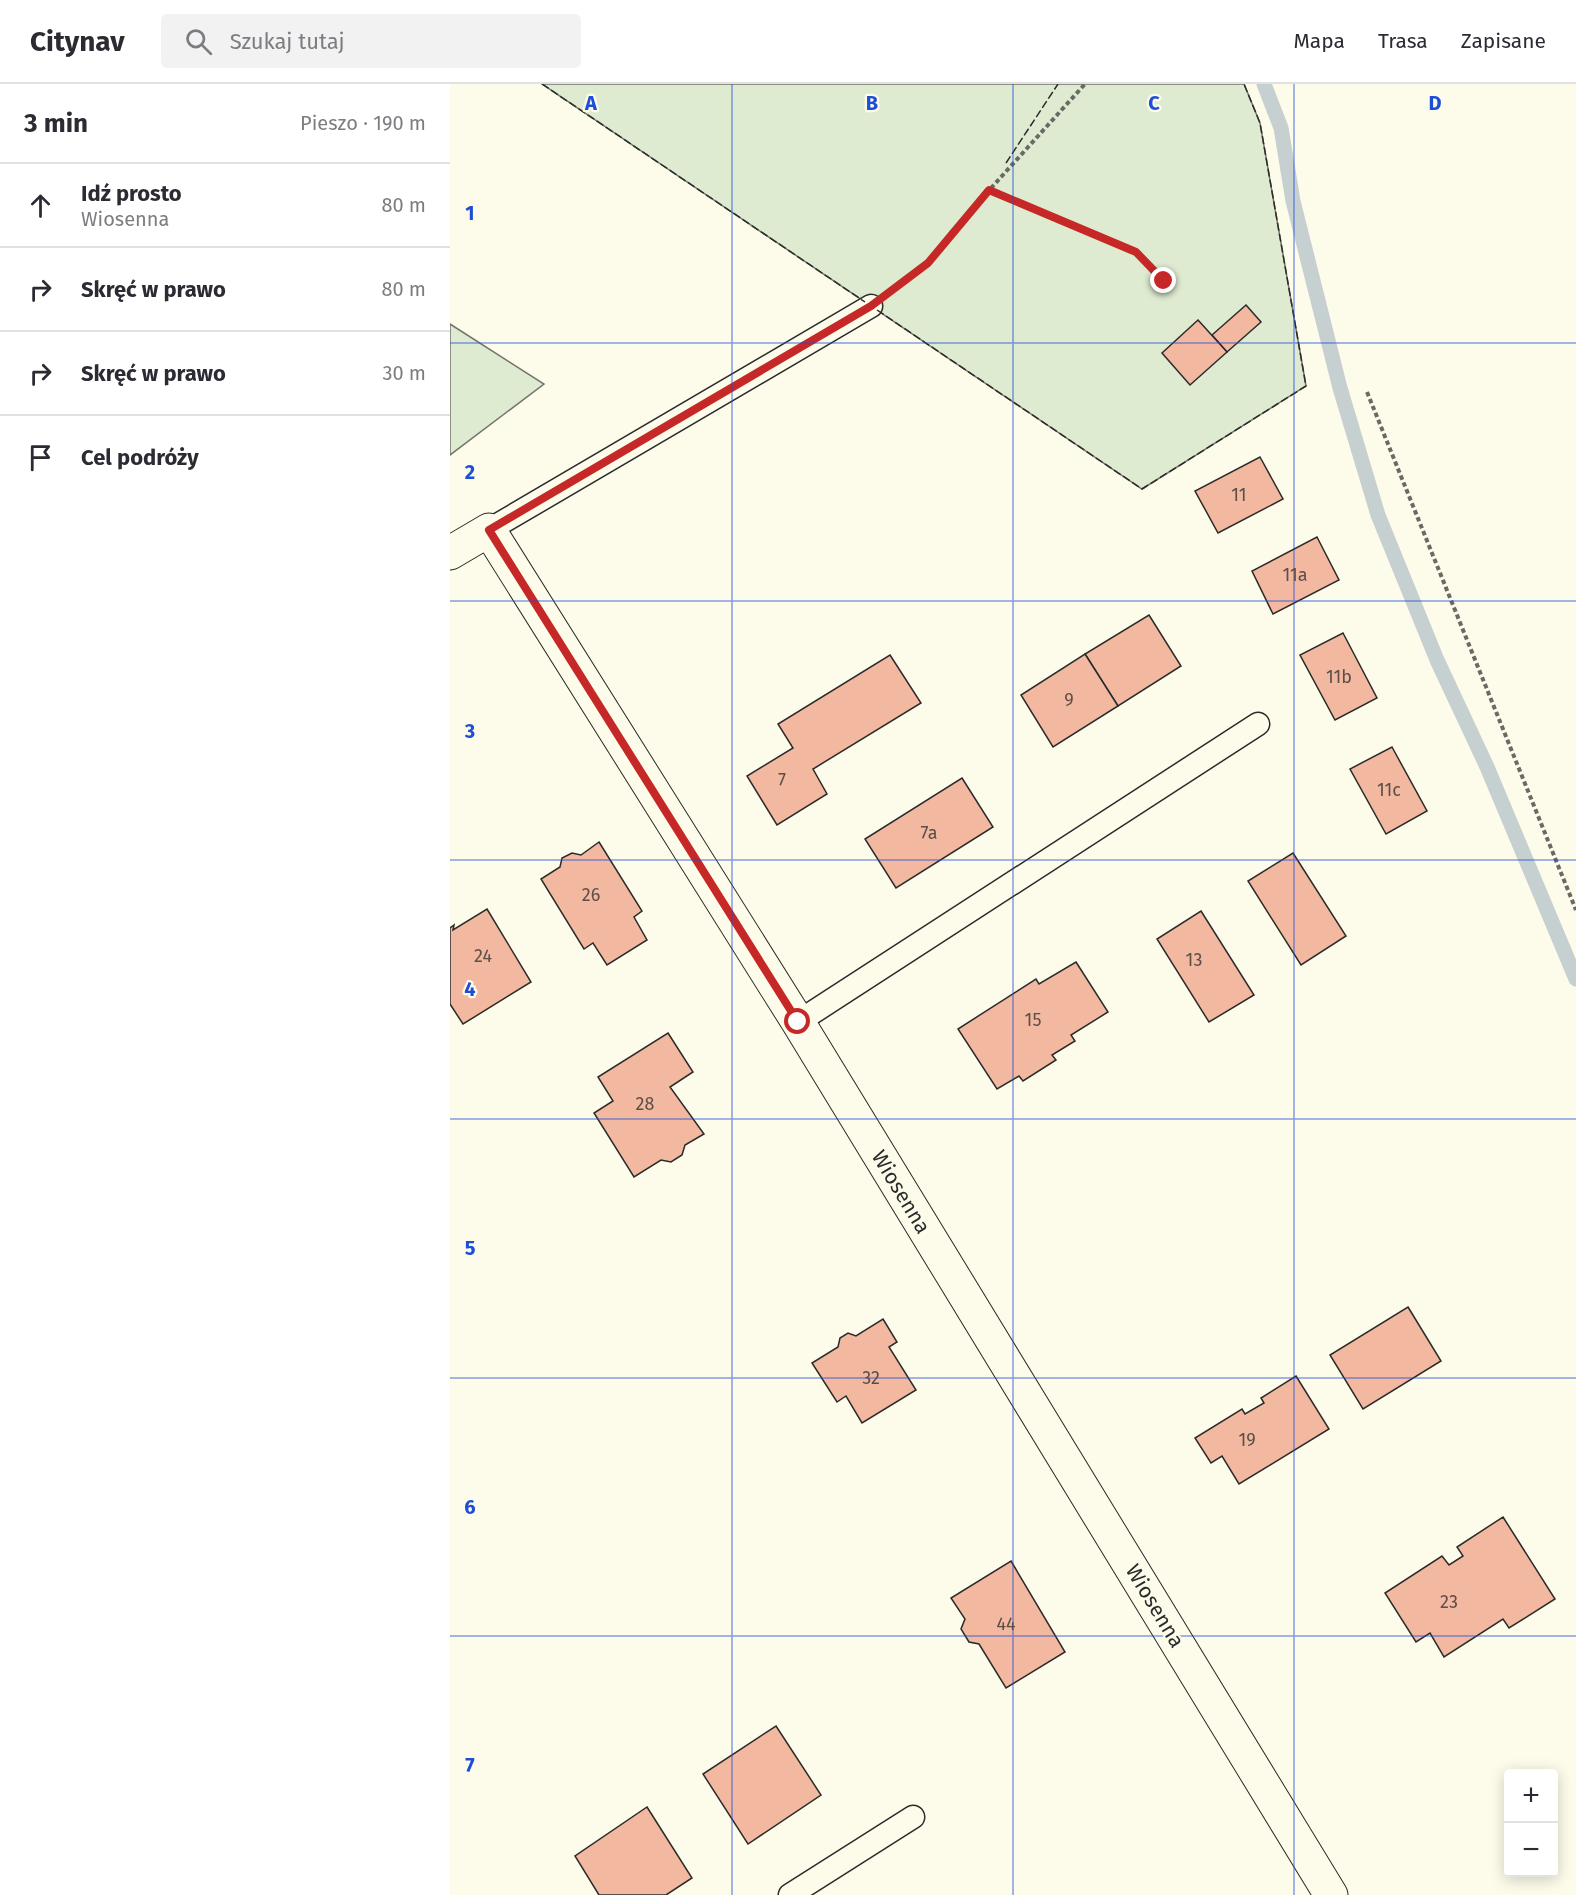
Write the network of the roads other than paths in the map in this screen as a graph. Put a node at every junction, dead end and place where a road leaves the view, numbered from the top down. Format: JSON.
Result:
{"nodes":[{"id":1,"x":871,"y":306,"type":"road end"},
{"id":2,"x":489,"y":530,"type":"junction"},
{"id":3,"x":450,"y":554,"type":"edge"},
{"id":4,"x":1258,"y":724,"type":"dead end"},
{"id":5,"x":798,"y":1022,"type":"junction"},
{"id":6,"x":913,"y":1817,"type":"dead end"},
{"id":7,"x":790,"y":1895,"type":"edge"},
{"id":8,"x":1331,"y":1895,"type":"edge"}],
"edges":[{"from":1,"to":2,"type":"lane"},
{"from":2,"to":3,"type":"street"},
{"from":2,"to":5,"type":"street","name":"Wiosenna"},
{"from":4,"to":5,"type":"lane"},
{"from":5,"to":8,"type":"street","name":"Wiosenna"},
{"from":6,"to":7,"type":"lane"}]}
